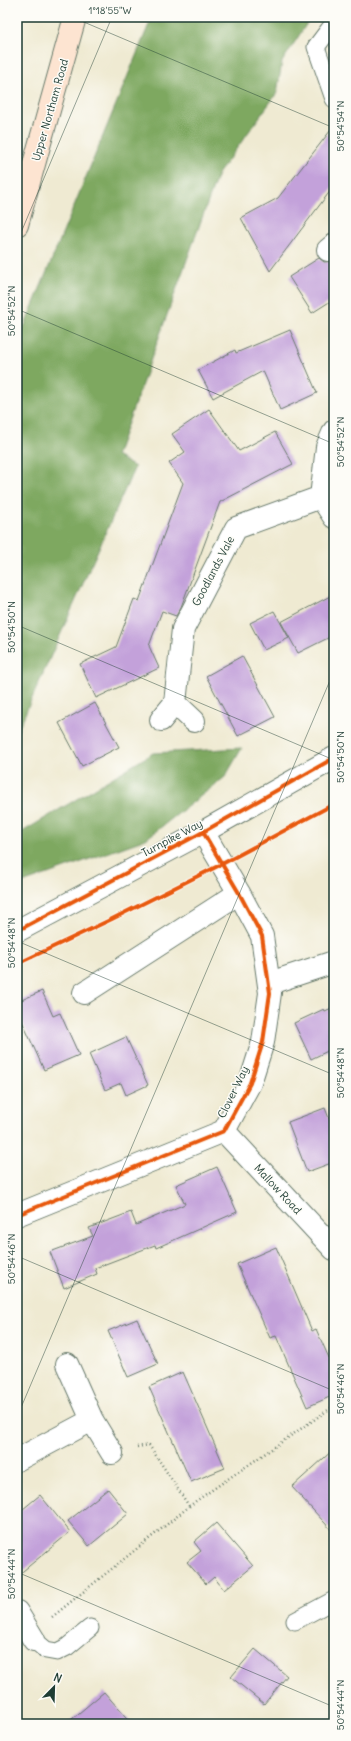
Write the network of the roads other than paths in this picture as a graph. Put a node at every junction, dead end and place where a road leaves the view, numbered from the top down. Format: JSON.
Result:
{"nodes":[{"id":1,"x":75,"y":17,"type":"edge"},
{"id":2,"x":334,"y":23,"type":"edge"},
{"id":3,"x":334,"y":99,"type":"edge"},
{"id":4,"x":17,"y":225,"type":"edge"},
{"id":5,"x":334,"y":431,"type":"edge"},
{"id":6,"x":321,"y":497,"type":"junction"},
{"id":7,"x":334,"y":517,"type":"edge"},
{"id":8,"x":175,"y":703,"type":"junction"},
{"id":9,"x":161,"y":720,"type":"dead end"},
{"id":10,"x":194,"y":721,"type":"dead end"},
{"id":11,"x":334,"y":758,"type":"edge"},
{"id":12,"x":203,"y":832,"type":"junction"},
{"id":13,"x":239,"y":893,"type":"junction"},
{"id":14,"x":17,"y":931,"type":"edge"},
{"id":15,"x":334,"y":962,"type":"edge"},
{"id":16,"x":270,"y":983,"type":"junction"},
{"id":17,"x":84,"y":993,"type":"dead end"},
{"id":18,"x":224,"y":1131,"type":"junction"},
{"id":19,"x":17,"y":1215,"type":"edge"},
{"id":20,"x":334,"y":1247,"type":"edge"},
{"id":21,"x":67,"y":1364,"type":"dead end"},
{"id":22,"x":92,"y":1420,"type":"junction"},
{"id":23,"x":112,"y":1453,"type":"road end"},
{"id":24,"x":17,"y":1460,"type":"edge"},
{"id":25,"x":334,"y":1600,"type":"edge"},
{"id":26,"x":17,"y":1612,"type":"edge"},
{"id":27,"x":295,"y":1621,"type":"dead end"},
{"id":28,"x":90,"y":1628,"type":"dead end"},
{"id":29,"x":33,"y":1637,"type":"joint"}],
"edges":[{"from":1,"to":4,"type":"main road","name":"Upper Northam Road"},
{"from":2,"to":3,"type":"lane"},
{"from":5,"to":6,"type":"street"},
{"from":6,"to":7,"type":"street"},
{"from":6,"to":8,"type":"street","name":"Goodlands Vale"},
{"from":8,"to":9,"type":"street"},
{"from":8,"to":10,"type":"street"},
{"from":11,"to":12,"type":"street","name":"Turnpike Way"},
{"from":12,"to":13,"type":"street","name":"Clover Way"},
{"from":12,"to":14,"type":"street","name":"Turnpike Way"},
{"from":13,"to":16,"type":"street","name":"Clover Way"},
{"from":13,"to":17,"type":"street"},
{"from":15,"to":16,"type":"street"},
{"from":16,"to":18,"type":"street","name":"Clover Way"},
{"from":18,"to":19,"type":"street","name":"Clover Way"},
{"from":18,"to":20,"type":"street","name":"Mallow Road"},
{"from":21,"to":22,"type":"street"},
{"from":22,"to":23,"type":"street"},
{"from":22,"to":24,"type":"street"},
{"from":25,"to":27,"type":"lane"},
{"from":26,"to":29,"type":"street"},
{"from":28,"to":29,"type":"lane"}]}
